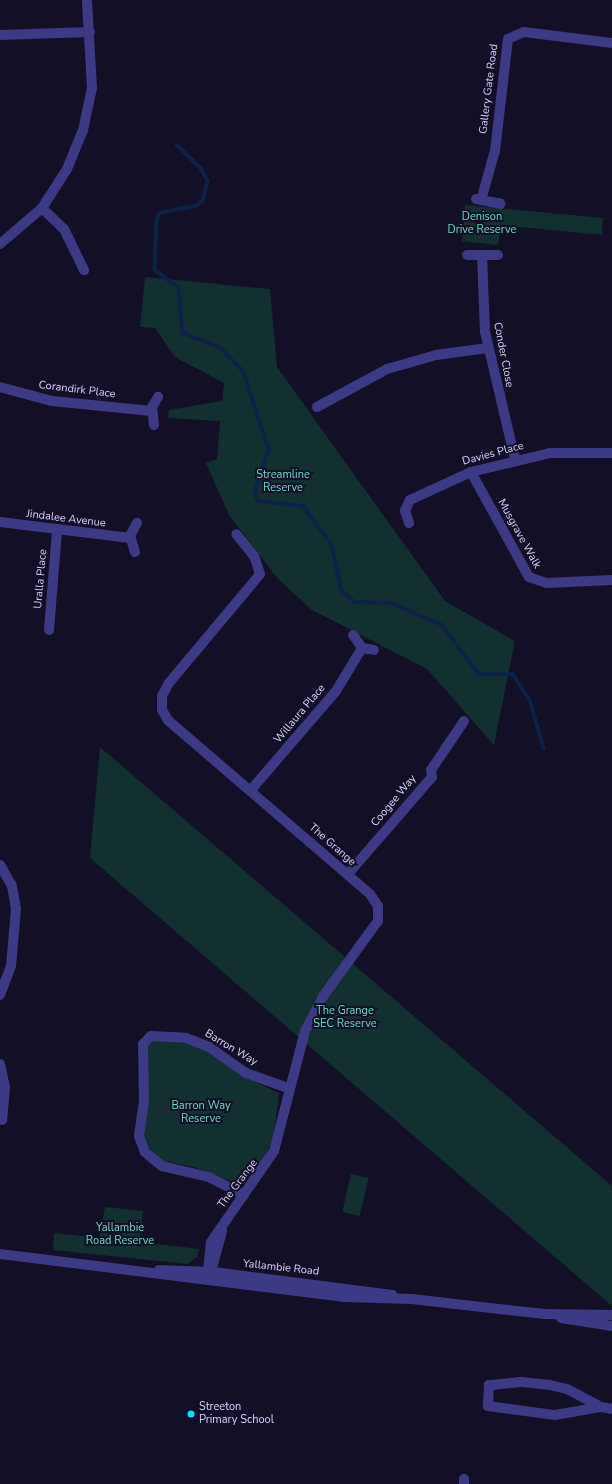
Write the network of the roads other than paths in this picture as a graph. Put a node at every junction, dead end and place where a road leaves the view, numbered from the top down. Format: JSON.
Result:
{"nodes":[{"id":1,"x":87,"y":0,"type":"edge"},
{"id":2,"x":90,"y":32,"type":"junction"},
{"id":3,"x":0,"y":35,"type":"edge"},
{"id":4,"x":612,"y":43,"type":"edge"},
{"id":5,"x":501,"y":204,"type":"dead end"},
{"id":6,"x":42,"y":208,"type":"junction"},
{"id":7,"x":0,"y":244,"type":"edge"},
{"id":8,"x":467,"y":255,"type":"dead end"},
{"id":9,"x":482,"y":255,"type":"junction"},
{"id":10,"x":498,"y":255,"type":"dead end"},
{"id":11,"x":84,"y":270,"type":"dead end"},
{"id":12,"x":488,"y":348,"type":"junction"},
{"id":13,"x":0,"y":388,"type":"edge"},
{"id":14,"x":158,"y":397,"type":"dead end"},
{"id":15,"x":317,"y":407,"type":"dead end"},
{"id":16,"x":152,"y":411,"type":"junction"},
{"id":17,"x":154,"y":425,"type":"dead end"},
{"id":18,"x":612,"y":453,"type":"edge"},
{"id":19,"x":515,"y":459,"type":"junction"},
{"id":20,"x":471,"y":472,"type":"junction"},
{"id":21,"x":0,"y":522,"type":"edge"},
{"id":22,"x":137,"y":523,"type":"dead end"},
{"id":23,"x":409,"y":523,"type":"dead end"},
{"id":24,"x":57,"y":531,"type":"junction"},
{"id":25,"x":236,"y":534,"type":"dead end"},
{"id":26,"x":130,"y":538,"type":"junction"},
{"id":27,"x":134,"y":552,"type":"dead end"},
{"id":28,"x":612,"y":580,"type":"edge"},
{"id":29,"x":49,"y":630,"type":"dead end"},
{"id":30,"x":353,"y":635,"type":"dead end"},
{"id":31,"x":362,"y":648,"type":"junction"},
{"id":32,"x":374,"y":650,"type":"dead end"},
{"id":33,"x":464,"y":721,"type":"dead end"},
{"id":34,"x":250,"y":790,"type":"junction"},
{"id":35,"x":0,"y":865,"type":"edge"},
{"id":36,"x":348,"y":874,"type":"junction"},
{"id":37,"x":0,"y":995,"type":"edge"},
{"id":38,"x":0,"y":1064,"type":"edge"},
{"id":39,"x":288,"y":1088,"type":"junction"},
{"id":40,"x":2,"y":1120,"type":"dead end"},
{"id":41,"x":244,"y":1195,"type":"junction"},
{"id":42,"x":0,"y":1254,"type":"edge"},
{"id":43,"x":209,"y":1275,"type":"junction"},
{"id":44,"x":544,"y":1314,"type":"junction"},
{"id":45,"x":612,"y":1315,"type":"edge"},
{"id":46,"x":612,"y":1326,"type":"edge"},
{"id":47,"x":601,"y":1407,"type":"junction"},
{"id":48,"x":612,"y":1409,"type":"edge"}],
"edges":[{"from":1,"to":2,"type":"street"},
{"from":2,"to":3,"type":"street"},
{"from":2,"to":6,"type":"street"},
{"from":4,"to":5,"type":"street","name":"Gallery Gate Road"},
{"from":6,"to":7,"type":"street"},
{"from":6,"to":11,"type":"street"},
{"from":8,"to":9,"type":"street"},
{"from":9,"to":10,"type":"street"},
{"from":9,"to":12,"type":"street","name":"Conder Close"},
{"from":12,"to":15,"type":"street"},
{"from":12,"to":19,"type":"street","name":"Conder Close"},
{"from":13,"to":16,"type":"street","name":"Corandirk Place"},
{"from":14,"to":16,"type":"street"},
{"from":16,"to":17,"type":"street"},
{"from":18,"to":19,"type":"street","name":"Davies Place"},
{"from":19,"to":20,"type":"street","name":"Davies Place"},
{"from":20,"to":23,"type":"street","name":"Davies Place"},
{"from":20,"to":28,"type":"street","name":"Musgrave Walk"},
{"from":21,"to":24,"type":"street","name":"Jindalee Avenue"},
{"from":22,"to":26,"type":"street"},
{"from":24,"to":26,"type":"street","name":"Jindalee Avenue"},
{"from":24,"to":29,"type":"street","name":"Uralla Place"},
{"from":25,"to":34,"type":"street","name":"The Grange"},
{"from":26,"to":27,"type":"street"},
{"from":30,"to":31,"type":"street"},
{"from":31,"to":32,"type":"street"},
{"from":31,"to":34,"type":"street","name":"Willaura Place"},
{"from":33,"to":36,"type":"street","name":"Coogee Way"},
{"from":34,"to":36,"type":"street","name":"The Grange"},
{"from":35,"to":37,"type":"street"},
{"from":36,"to":39,"type":"street","name":"The Grange"},
{"from":38,"to":40,"type":"street"},
{"from":39,"to":41,"type":"street","name":"The Grange"},
{"from":39,"to":41,"type":"street","name":"Barron Way"},
{"from":41,"to":43,"type":"street","name":"The Grange"},
{"from":42,"to":43,"type":"street","name":"Yallambie Road"},
{"from":43,"to":44,"type":"street","name":"Yallambie Road"},
{"from":44,"to":45,"type":"street","name":"Yallambie Road"},
{"from":44,"to":46,"type":"street","name":"Yallambie Road"},
{"from":47,"to":47,"type":"street"},
{"from":47,"to":48,"type":"street"}]}
